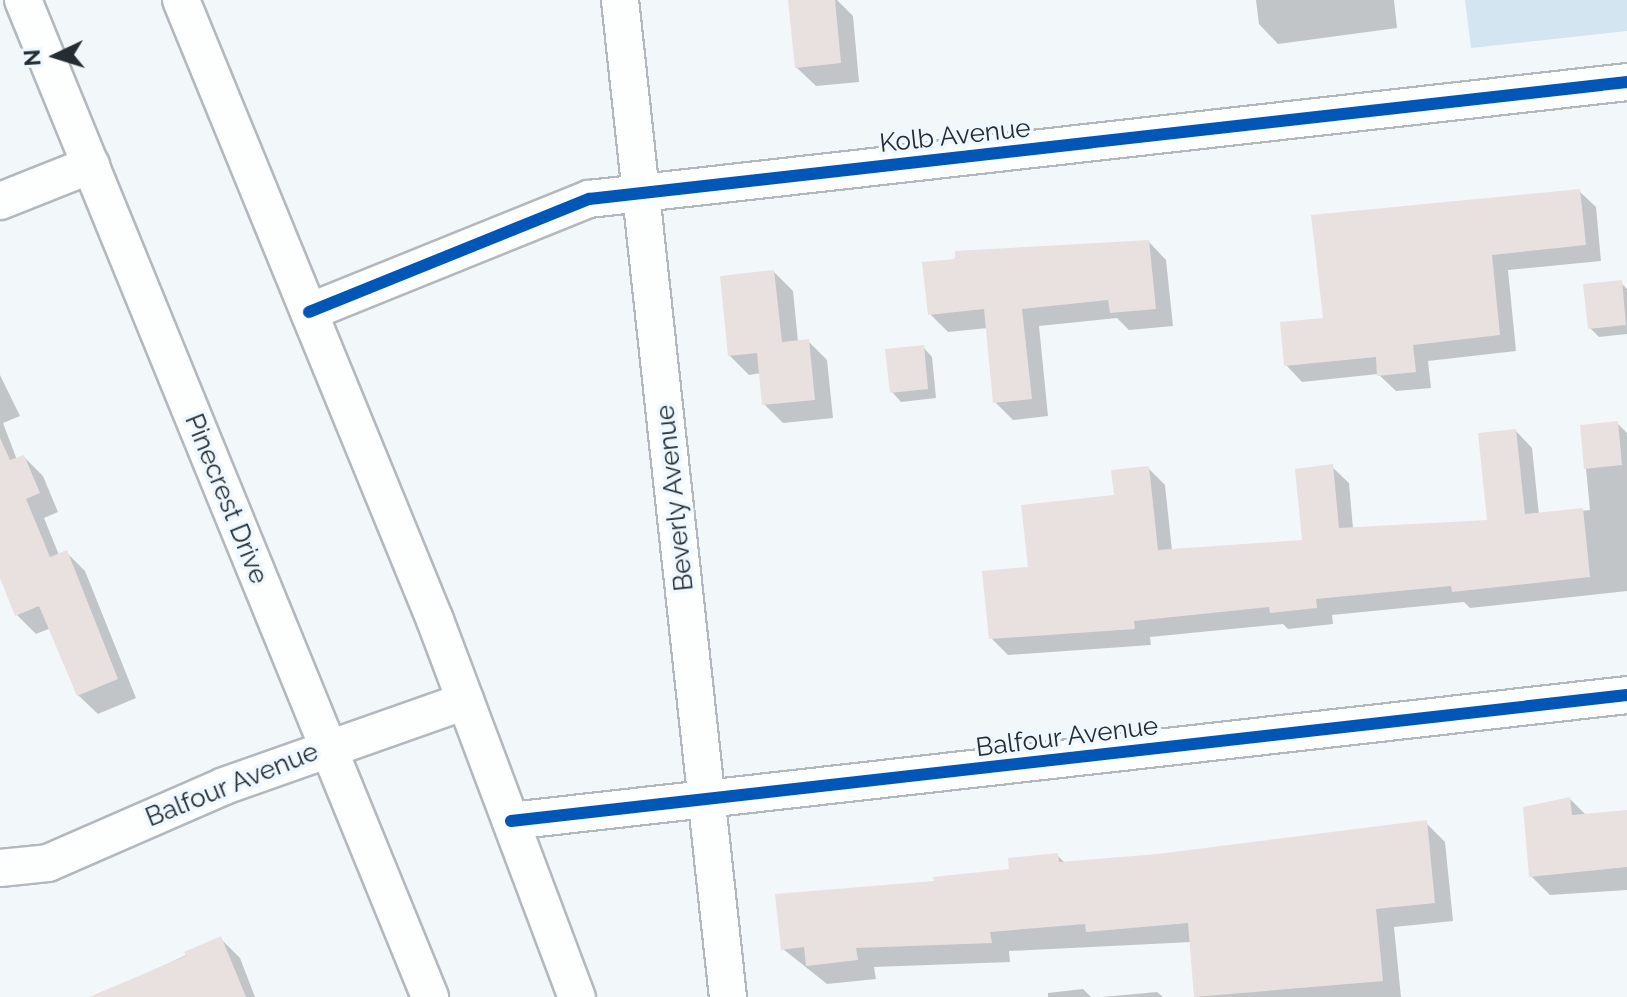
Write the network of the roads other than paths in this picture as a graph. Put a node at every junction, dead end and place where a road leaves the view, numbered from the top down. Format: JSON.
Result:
{"nodes":[{"id":1,"x":23,"y":0,"type":"edge"},
{"id":2,"x":181,"y":0,"type":"edge"},
{"id":3,"x":620,"y":0,"type":"edge"},
{"id":4,"x":1627,"y":82,"type":"edge"},
{"id":5,"x":91,"y":165,"type":"junction"},
{"id":6,"x":643,"y":193,"type":"junction"},
{"id":7,"x":0,"y":201,"type":"edge"},
{"id":8,"x":309,"y":312,"type":"junction"},
{"id":9,"x":1627,"y":695,"type":"edge"},
{"id":10,"x":466,"y":701,"type":"junction"},
{"id":11,"x":328,"y":747,"type":"junction"},
{"id":12,"x":707,"y":799,"type":"junction"},
{"id":13,"x":511,"y":821,"type":"junction"},
{"id":14,"x":0,"y":868,"type":"edge"},
{"id":15,"x":430,"y":997,"type":"edge"},
{"id":16,"x":577,"y":997,"type":"edge"},
{"id":17,"x":728,"y":997,"type":"edge"}],
"edges":[{"from":1,"to":5,"type":"street","name":"Pinecrest Drive"},
{"from":2,"to":8,"type":"street"},
{"from":3,"to":6,"type":"street","name":"Beverly Avenue"},
{"from":4,"to":6,"type":"street","name":"Kolb Avenue"},
{"from":5,"to":7,"type":"street"},
{"from":5,"to":11,"type":"street","name":"Pinecrest Drive"},
{"from":6,"to":8,"type":"street","name":"Kolb Avenue"},
{"from":6,"to":12,"type":"street","name":"Beverly Avenue"},
{"from":8,"to":10,"type":"street"},
{"from":9,"to":12,"type":"street","name":"Balfour Avenue"},
{"from":10,"to":11,"type":"street","name":"Balfour Avenue"},
{"from":10,"to":13,"type":"street"},
{"from":11,"to":14,"type":"street","name":"Balfour Avenue"},
{"from":11,"to":15,"type":"street","name":"Pinecrest Drive"},
{"from":12,"to":13,"type":"street","name":"Balfour Avenue"},
{"from":12,"to":17,"type":"street","name":"Beverly Avenue"},
{"from":13,"to":16,"type":"street"}]}
